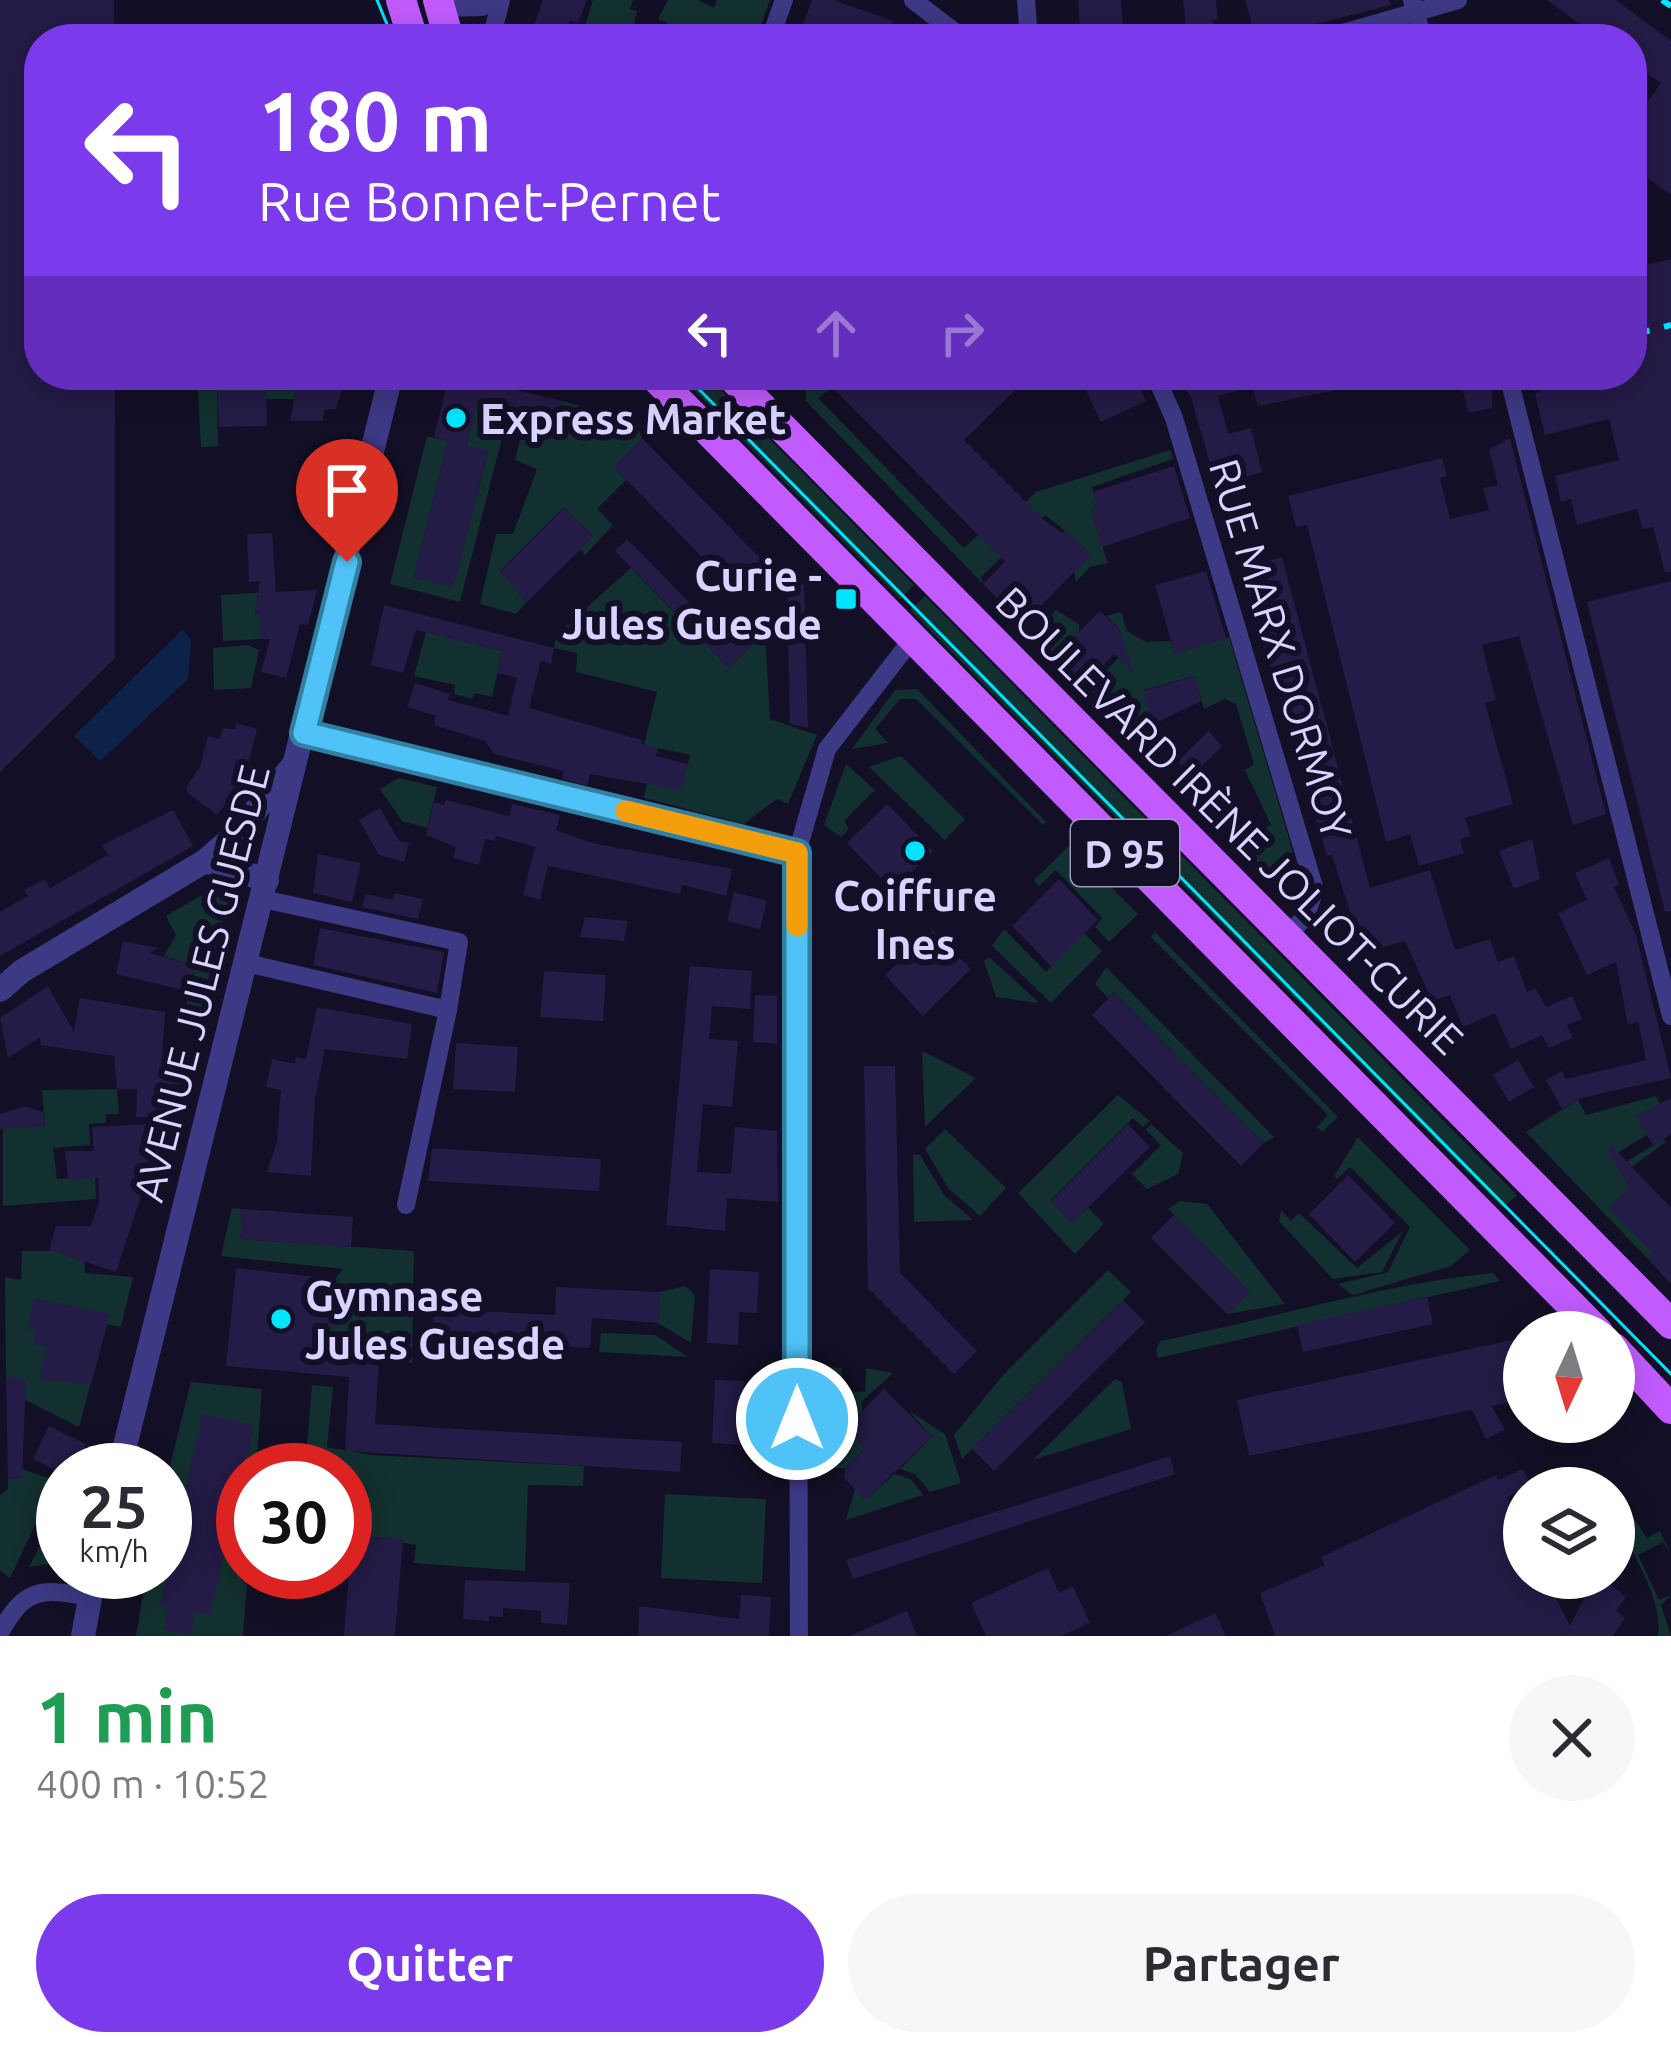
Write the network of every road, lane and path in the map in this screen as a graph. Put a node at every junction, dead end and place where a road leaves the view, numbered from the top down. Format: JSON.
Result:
{"nodes":[{"id":1,"x":500,"y":0,"type":"edge"},
{"id":2,"x":913,"y":0,"type":"edge"},
{"id":3,"x":1458,"y":0,"type":"edge"},
{"id":4,"x":439,"y":4,"type":"edge"},
{"id":5,"x":1414,"y":6,"type":"edge"},
{"id":6,"x":944,"y":24,"type":"edge"},
{"id":7,"x":1364,"y":24,"type":"edge"},
{"id":8,"x":387,"y":390,"type":"edge"},
{"id":9,"x":668,"y":390,"type":"edge"},
{"id":10,"x":745,"y":390,"type":"edge"},
{"id":11,"x":1161,"y":390,"type":"edge"},
{"id":12,"x":1512,"y":390,"type":"edge"},
{"id":13,"x":913,"y":638,"type":"junction"},
{"id":14,"x":304,"y":733,"type":"junction"},
{"id":15,"x":298,"y":761,"type":"junction"},
{"id":16,"x":236,"y":834,"type":"junction"},
{"id":17,"x":275,"y":849,"type":"junction"},
{"id":18,"x":797,"y":853,"type":"junction"},
{"id":19,"x":206,"y":861,"type":"junction"},
{"id":20,"x":265,"y":889,"type":"junction"},
{"id":21,"x":1286,"y":937,"type":"junction"},
{"id":22,"x":246,"y":963,"type":"junction"},
{"id":23,"x":0,"y":990,"type":"edge"},
{"id":24,"x":448,"y":1010,"type":"junction"},
{"id":25,"x":1671,"y":1016,"type":"edge"},
{"id":26,"x":406,"y":1205,"type":"dead end"},
{"id":27,"x":1577,"y":1311,"type":"edge"},
{"id":28,"x":1671,"y":1324,"type":"edge"},
{"id":29,"x":1635,"y":1367,"type":"edge"},
{"id":30,"x":1668,"y":1398,"type":"edge"},
{"id":31,"x":126,"y":1443,"type":"edge"},
{"id":32,"x":36,"y":1594,"type":"edge"},
{"id":33,"x":90,"y":1599,"type":"edge"},
{"id":34,"x":0,"y":1633,"type":"edge"},
{"id":35,"x":83,"y":1636,"type":"edge"},
{"id":36,"x":799,"y":1636,"type":"edge"}],
"edges":[{"from":1,"to":4,"type":"street"},
{"from":2,"to":6,"type":"street"},
{"from":3,"to":5,"type":"street"},
{"from":5,"to":7,"type":"street"},
{"from":8,"to":14,"type":"street","name":"AVENUE JULES GUESDE"},
{"from":9,"to":13,"type":"main road","number":"D 95"},
{"from":10,"to":21,"type":"main road","name":"BOULEVARD IRÈNE JOLIOT-CURIE","number":"D 95"},
{"from":11,"to":21,"type":"street","name":"RUE MARX DORMOY"},
{"from":12,"to":25,"type":"street"},
{"from":13,"to":18,"type":"street"},
{"from":13,"to":27,"type":"main road","number":"D 95"},
{"from":14,"to":15,"type":"street","name":"AVENUE JULES GUESDE"},
{"from":14,"to":18,"type":"street"},
{"from":15,"to":16,"type":"street"},
{"from":15,"to":17,"type":"street","name":"AVENUE JULES GUESDE"},
{"from":16,"to":17,"type":"street"},
{"from":16,"to":19,"type":"street"},
{"from":17,"to":20,"type":"street","name":"AVENUE JULES GUESDE"},
{"from":18,"to":36,"type":"street"},
{"from":19,"to":20,"type":"street"},
{"from":19,"to":23,"type":"street"},
{"from":20,"to":22,"type":"street","name":"AVENUE JULES GUESDE"},
{"from":20,"to":24,"type":"street"},
{"from":21,"to":28,"type":"main road","name":"BOULEVARD IRÈNE JOLIOT-CURIE","number":"D 95"},
{"from":22,"to":24,"type":"street"},
{"from":22,"to":31,"type":"street","name":"AVENUE JULES GUESDE"},
{"from":24,"to":26,"type":"street"},
{"from":29,"to":30,"type":"main road"},
{"from":32,"to":34,"type":"street"},
{"from":33,"to":35,"type":"street"}]}
